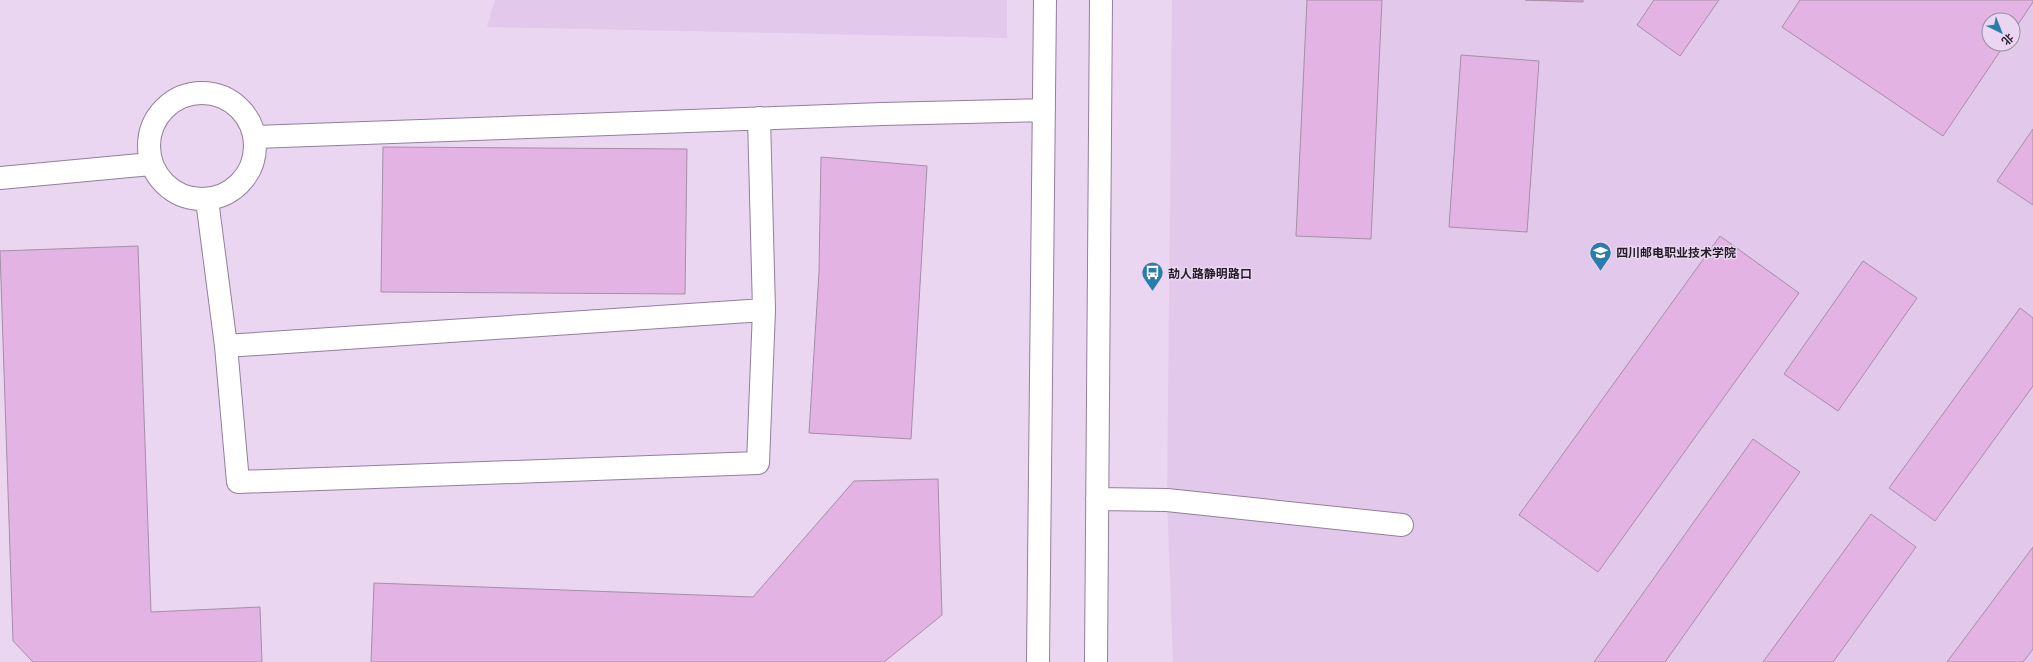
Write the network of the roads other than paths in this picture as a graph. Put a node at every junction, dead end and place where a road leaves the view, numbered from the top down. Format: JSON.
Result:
{"nodes":[{"id":1,"x":1045,"y":0,"type":"edge"},
{"id":2,"x":1101,"y":0,"type":"edge"},
{"id":3,"x":1044,"y":110,"type":"junction"},
{"id":4,"x":759,"y":118,"type":"junction"},
{"id":5,"x":255,"y":137,"type":"junction"},
{"id":6,"x":151,"y":164,"type":"junction"},
{"id":7,"x":0,"y":178,"type":"edge"},
{"id":8,"x":207,"y":200,"type":"junction"},
{"id":9,"x":764,"y":310,"type":"junction"},
{"id":10,"x":226,"y":346,"type":"junction"},
{"id":11,"x":1097,"y":499,"type":"junction"},
{"id":12,"x":1402,"y":525,"type":"dead end"},
{"id":13,"x":1038,"y":662,"type":"edge"},
{"id":14,"x":1096,"y":662,"type":"edge"}],
"edges":[{"from":1,"to":3,"type":"street"},
{"from":2,"to":11,"type":"street"},
{"from":3,"to":4,"type":"street"},
{"from":3,"to":13,"type":"street"},
{"from":4,"to":5,"type":"street"},
{"from":4,"to":9,"type":"street"},
{"from":5,"to":6,"type":"street"},
{"from":5,"to":8,"type":"street"},
{"from":6,"to":7,"type":"street"},
{"from":6,"to":8,"type":"street"},
{"from":8,"to":10,"type":"street"},
{"from":9,"to":10,"type":"street"},
{"from":9,"to":10,"type":"street"},
{"from":11,"to":12,"type":"street"},
{"from":11,"to":14,"type":"street"}]}
